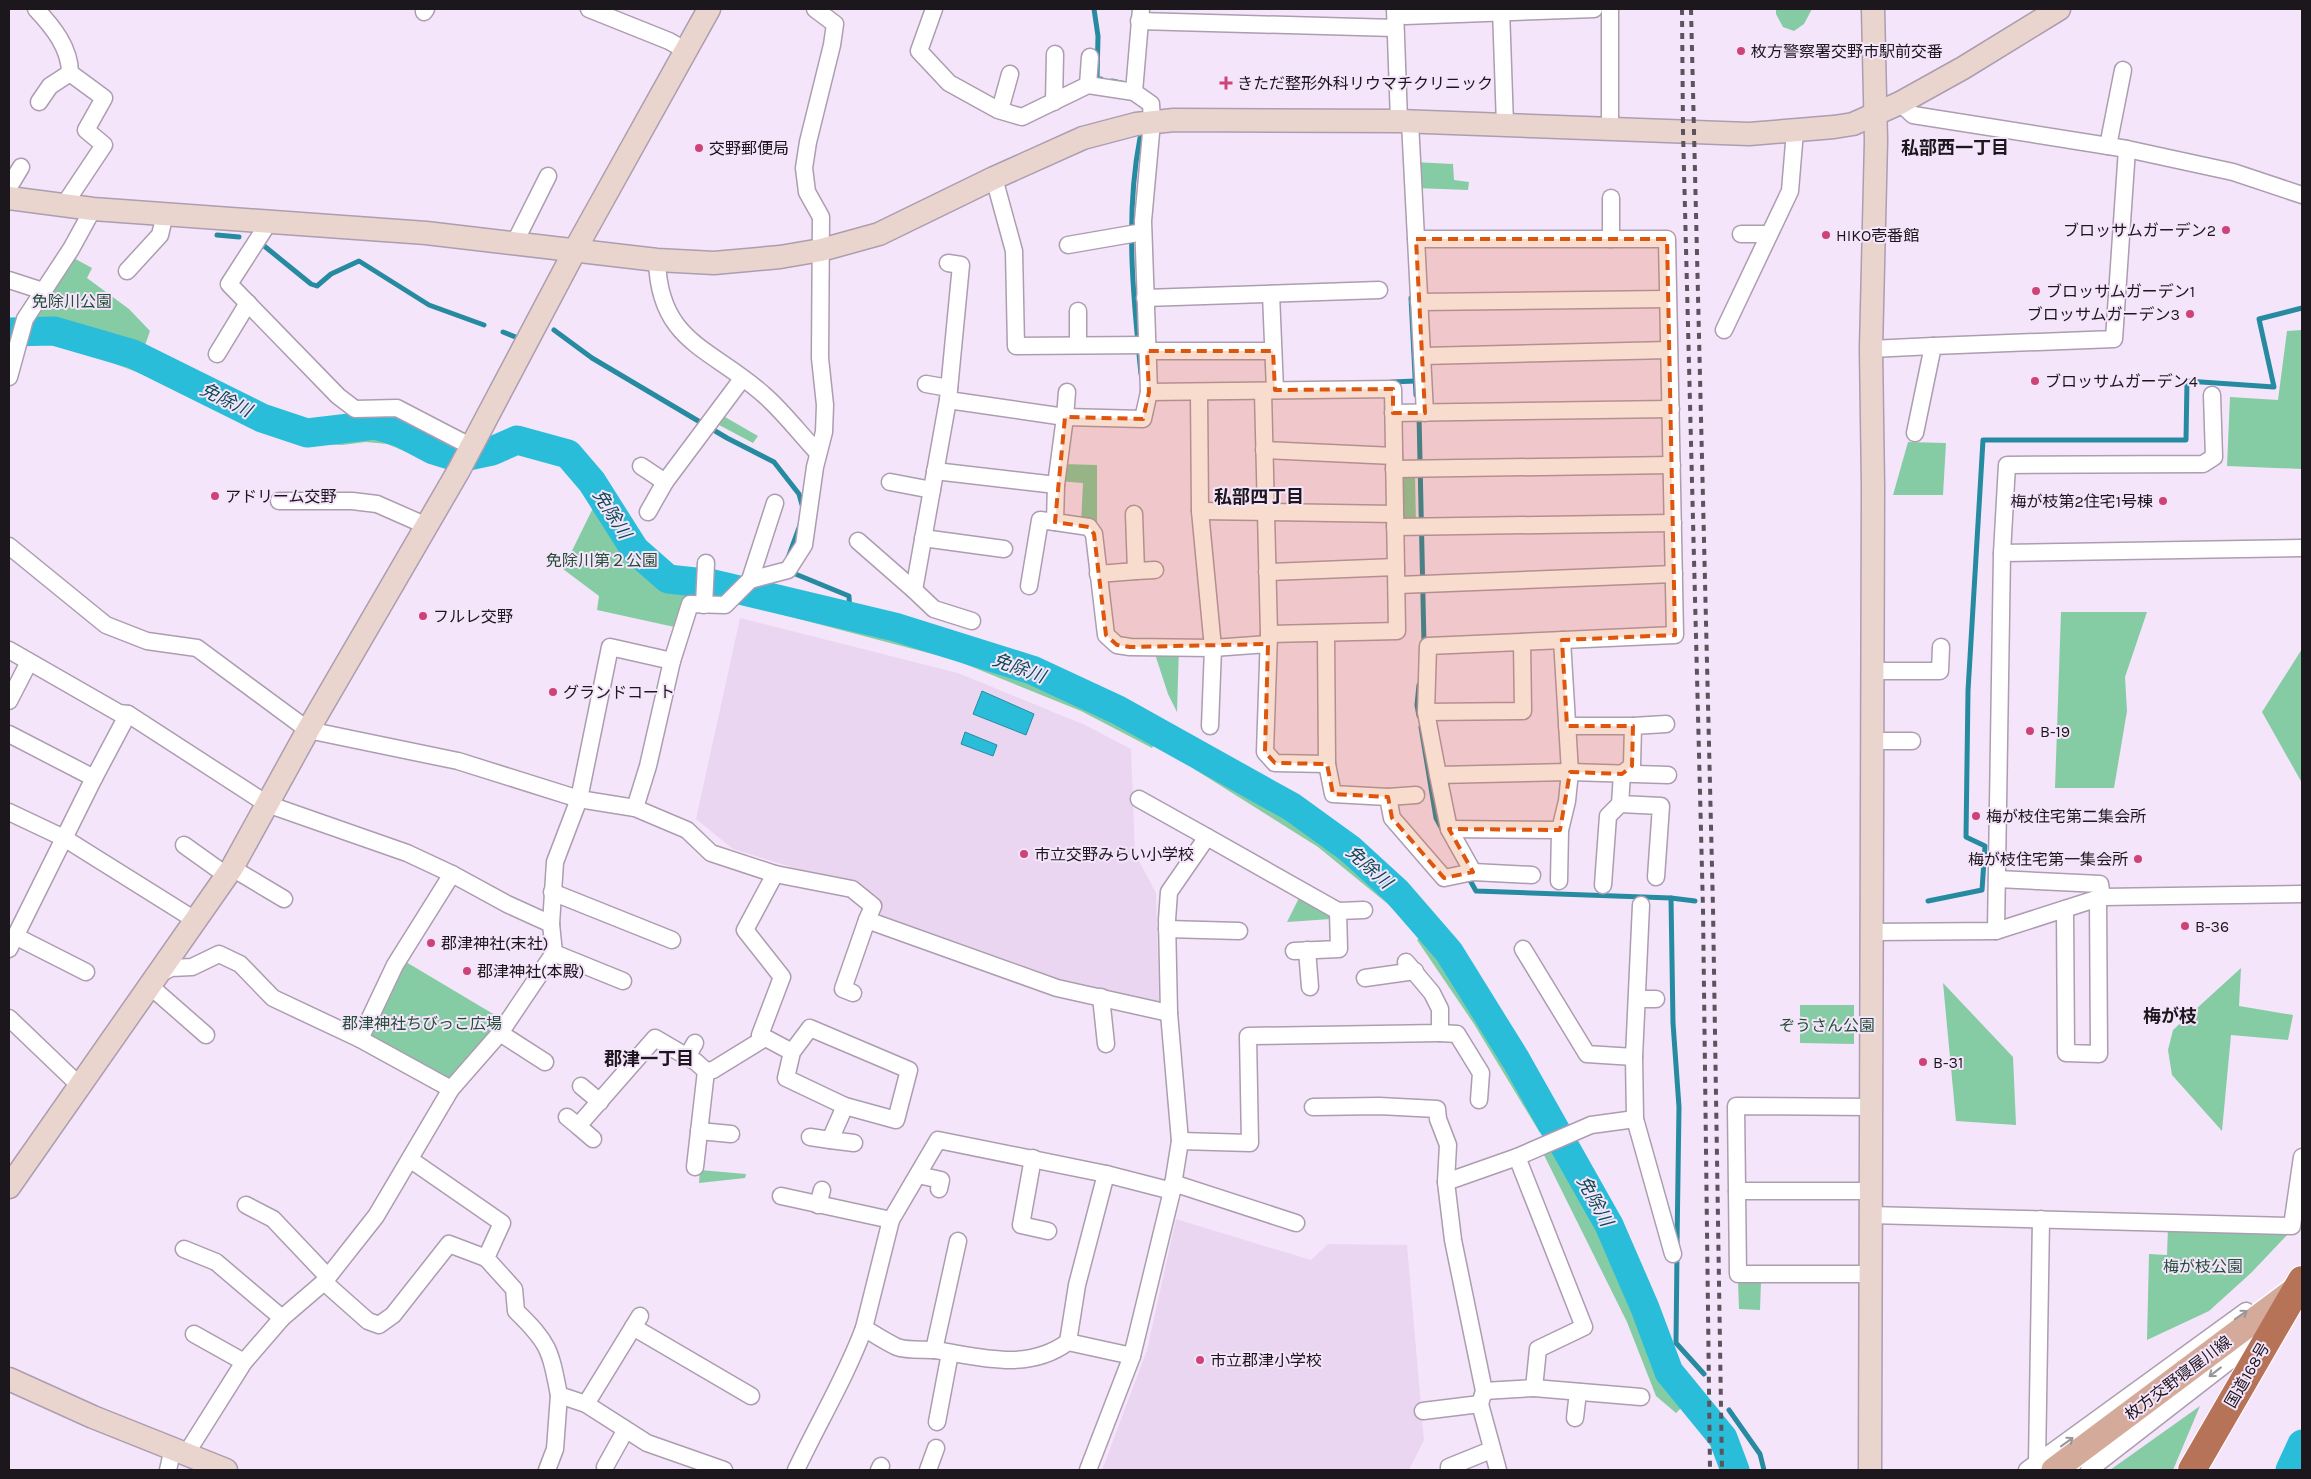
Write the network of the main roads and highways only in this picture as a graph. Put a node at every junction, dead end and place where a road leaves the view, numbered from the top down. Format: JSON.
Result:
{"nodes":[{"id":1,"x":2301,"y":1284,"type":"edge"},
{"id":2,"x":2039,"y":1468,"type":"edge"},
{"id":3,"x":2192,"y":1470,"type":"edge"}],
"edges":[{"from":1,"to":2,"type":"main road","name":"枚方交野寝屋川線"},
{"from":1,"to":3,"type":"highway","name":"国道168号"}]}
